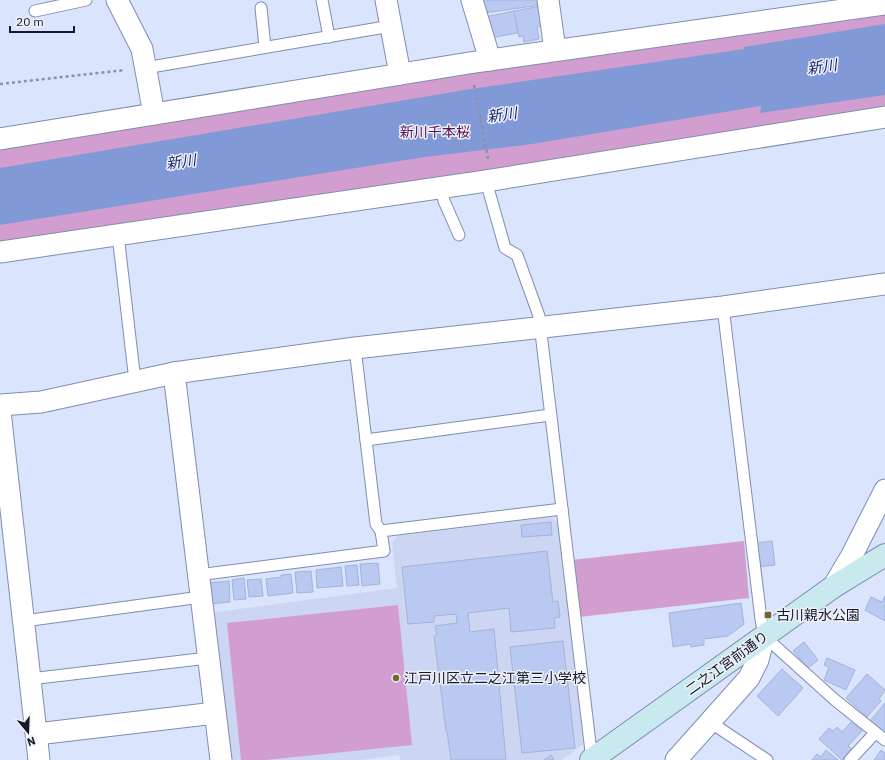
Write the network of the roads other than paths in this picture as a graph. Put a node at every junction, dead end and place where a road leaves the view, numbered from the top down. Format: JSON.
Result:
{"nodes":[{"id":1,"x":86,"y":0,"type":"edge"},
{"id":2,"x":117,"y":0,"type":"edge"},
{"id":3,"x":322,"y":0,"type":"edge"},
{"id":4,"x":386,"y":0,"type":"edge"},
{"id":5,"x":472,"y":0,"type":"edge"},
{"id":6,"x":548,"y":0,"type":"edge"},
{"id":7,"x":885,"y":4,"type":"edge"},
{"id":8,"x":261,"y":8,"type":"dead end"},
{"id":9,"x":36,"y":11,"type":"dead end"},
{"id":10,"x":391,"y":26,"type":"junction"},
{"id":11,"x":329,"y":37,"type":"junction"},
{"id":12,"x":265,"y":47,"type":"junction"},
{"id":13,"x":555,"y":50,"type":"junction"},
{"id":14,"x":490,"y":60,"type":"junction"},
{"id":15,"x":145,"y":68,"type":"junction"},
{"id":16,"x":400,"y":74,"type":"junction"},
{"id":17,"x":154,"y":114,"type":"junction"},
{"id":18,"x":885,"y":117,"type":"edge"},
{"id":19,"x":0,"y":139,"type":"edge"},
{"id":20,"x":486,"y":181,"type":"junction"},
{"id":21,"x":441,"y":187,"type":"junction"},
{"id":22,"x":118,"y":235,"type":"junction"},
{"id":23,"x":459,"y":236,"type":"dead end"},
{"id":24,"x":0,"y":252,"type":"edge"},
{"id":25,"x":885,"y":284,"type":"edge"},
{"id":26,"x":723,"y":306,"type":"junction"},
{"id":27,"x":540,"y":328,"type":"junction"},
{"id":28,"x":355,"y":348,"type":"junction"},
{"id":29,"x":174,"y":373,"type":"junction"},
{"id":30,"x":135,"y":381,"type":"junction"},
{"id":31,"x":0,"y":404,"type":"edge"},
{"id":32,"x":0,"y":411,"type":"edge"},
{"id":33,"x":550,"y":415,"type":"junction"},
{"id":34,"x":366,"y":440,"type":"junction"},
{"id":35,"x":3,"y":473,"type":"edge"},
{"id":36,"x":885,"y":490,"type":"edge"},
{"id":37,"x":562,"y":509,"type":"junction"},
{"id":38,"x":381,"y":531,"type":"junction"},
{"id":39,"x":7,"y":532,"type":"edge"},
{"id":40,"x":885,"y":555,"type":"edge"},
{"id":41,"x":198,"y":575,"type":"junction"},
{"id":42,"x":833,"y":587,"type":"junction"},
{"id":43,"x":201,"y":597,"type":"junction"},
{"id":44,"x":24,"y":621,"type":"junction"},
{"id":45,"x":764,"y":636,"type":"junction"},
{"id":46,"x":208,"y":658,"type":"junction"},
{"id":47,"x":30,"y":679,"type":"junction"},
{"id":48,"x":215,"y":713,"type":"junction"},
{"id":49,"x":710,"y":722,"type":"junction"},
{"id":50,"x":875,"y":733,"type":"junction"},
{"id":51,"x":37,"y":734,"type":"junction"},
{"id":52,"x":885,"y":740,"type":"edge"},
{"id":53,"x":39,"y":760,"type":"edge"},
{"id":54,"x":221,"y":760,"type":"edge"},
{"id":55,"x":591,"y":760,"type":"edge"},
{"id":56,"x":676,"y":760,"type":"edge"},
{"id":57,"x":767,"y":760,"type":"edge"},
{"id":58,"x":850,"y":760,"type":"edge"}],
"edges":[{"from":1,"to":9,"type":"lane"},
{"from":2,"to":15,"type":"street"},
{"from":3,"to":11,"type":"lane"},
{"from":4,"to":10,"type":"street"},
{"from":5,"to":14,"type":"street"},
{"from":6,"to":13,"type":"street"},
{"from":7,"to":13,"type":"street"},
{"from":8,"to":12,"type":"lane"},
{"from":10,"to":11,"type":"lane"},
{"from":10,"to":16,"type":"street"},
{"from":11,"to":12,"type":"lane"},
{"from":12,"to":15,"type":"lane"},
{"from":13,"to":14,"type":"street"},
{"from":14,"to":16,"type":"street"},
{"from":15,"to":17,"type":"street"},
{"from":16,"to":17,"type":"street"},
{"from":17,"to":19,"type":"street"},
{"from":18,"to":20,"type":"street"},
{"from":20,"to":21,"type":"street"},
{"from":20,"to":27,"type":"lane"},
{"from":21,"to":22,"type":"street"},
{"from":21,"to":23,"type":"lane"},
{"from":22,"to":24,"type":"street"},
{"from":22,"to":30,"type":"lane"},
{"from":25,"to":26,"type":"street"},
{"from":26,"to":27,"type":"street"},
{"from":26,"to":45,"type":"lane"},
{"from":27,"to":28,"type":"street"},
{"from":27,"to":33,"type":"lane"},
{"from":28,"to":29,"type":"street"},
{"from":28,"to":34,"type":"lane"},
{"from":29,"to":30,"type":"street"},
{"from":29,"to":41,"type":"street"},
{"from":30,"to":31,"type":"street"},
{"from":32,"to":35,"type":"street"},
{"from":33,"to":34,"type":"lane"},
{"from":33,"to":37,"type":"lane"},
{"from":34,"to":38,"type":"lane"},
{"from":35,"to":39,"type":"street"},
{"from":36,"to":42,"type":"street"},
{"from":37,"to":38,"type":"lane"},
{"from":37,"to":55,"type":"lane"},
{"from":38,"to":41,"type":"lane"},
{"from":39,"to":44,"type":"street"},
{"from":40,"to":42,"type":"street","name":"二之江宮前通り"},
{"from":41,"to":43,"type":"street"},
{"from":42,"to":45,"type":"street","name":"二之江宮前通り"},
{"from":43,"to":44,"type":"lane"},
{"from":43,"to":46,"type":"street"},
{"from":44,"to":47,"type":"street"},
{"from":45,"to":49,"type":"street"},
{"from":45,"to":50,"type":"lane"},
{"from":45,"to":55,"type":"street","name":"二之江宮前通り"},
{"from":46,"to":47,"type":"lane"},
{"from":46,"to":48,"type":"street"},
{"from":47,"to":51,"type":"street"},
{"from":48,"to":51,"type":"street"},
{"from":48,"to":54,"type":"street"},
{"from":49,"to":56,"type":"street"},
{"from":49,"to":57,"type":"lane"},
{"from":50,"to":52,"type":"lane"},
{"from":50,"to":58,"type":"lane"},
{"from":51,"to":53,"type":"street"}]}
